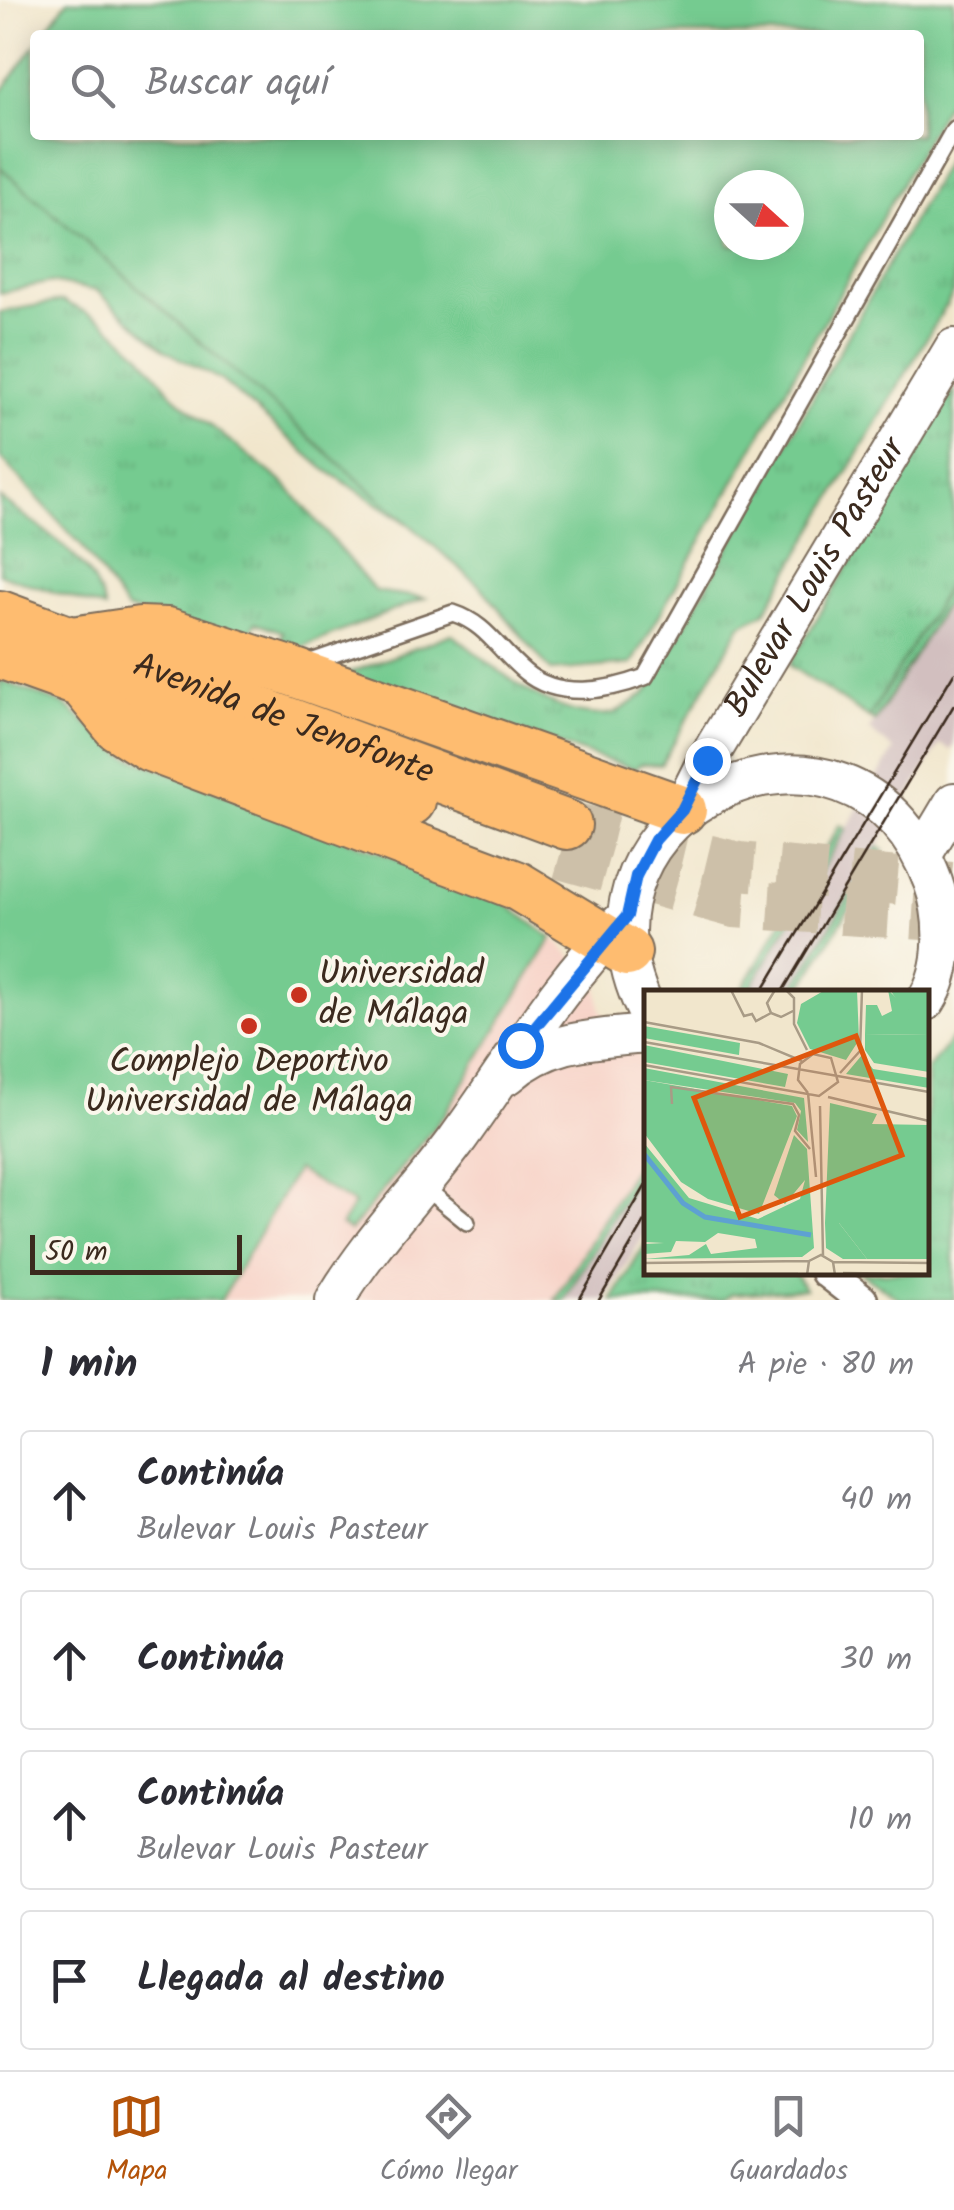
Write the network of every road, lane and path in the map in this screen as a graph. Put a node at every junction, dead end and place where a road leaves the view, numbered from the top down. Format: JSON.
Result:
{"nodes":[{"id":1,"x":954,"y":129,"type":"edge"},
{"id":2,"x":954,"y":348,"type":"edge"},
{"id":3,"x":0,"y":615,"type":"edge"},
{"id":4,"x":0,"y":654,"type":"edge"},
{"id":5,"x":78,"y":663,"type":"junction"},
{"id":6,"x":286,"y":670,"type":"junction"},
{"id":7,"x":954,"y":802,"type":"edge"},
{"id":8,"x":682,"y":810,"type":"junction"},
{"id":9,"x":564,"y":840,"type":"tunnel mouth"},
{"id":10,"x":923,"y":854,"type":"junction"},
{"id":11,"x":619,"y":936,"type":"junction"},
{"id":12,"x":929,"y":990,"type":"edge"},
{"id":13,"x":644,"y":1005,"type":"edge"},
{"id":14,"x":644,"y":1034,"type":"edge"},
{"id":15,"x":480,"y":1107,"type":"junction"},
{"id":16,"x":419,"y":1183,"type":"junction"},
{"id":17,"x":467,"y":1222,"type":"dead end"},
{"id":18,"x":830,"y":1275,"type":"edge"},
{"id":19,"x":335,"y":1300,"type":"edge"},
{"id":20,"x":862,"y":1300,"type":"edge"}],
"edges":[{"from":1,"to":6,"type":"lane"},
{"from":2,"to":8,"type":"street","name":"Bulevar Louis Pasteur"},
{"from":3,"to":5,"type":"main road","name":"Avenida de Jenofonte"},
{"from":4,"to":5,"type":"main road","name":"Avenida de Jenofonte"},
{"from":5,"to":6,"type":"main road"},
{"from":5,"to":9,"type":"main road","name":"Avenida de Jenofonte"},
{"from":5,"to":11,"type":"main road"},
{"from":6,"to":8,"type":"main road"},
{"from":7,"to":10,"type":"street"},
{"from":8,"to":10,"type":"street"},
{"from":8,"to":11,"type":"street"},
{"from":10,"to":12,"type":"street"},
{"from":11,"to":13,"type":"street"},
{"from":11,"to":15,"type":"street"},
{"from":14,"to":15,"type":"street"},
{"from":15,"to":16,"type":"street"},
{"from":16,"to":17,"type":"lane"},
{"from":16,"to":19,"type":"street"},
{"from":18,"to":20,"type":"street"}]}
